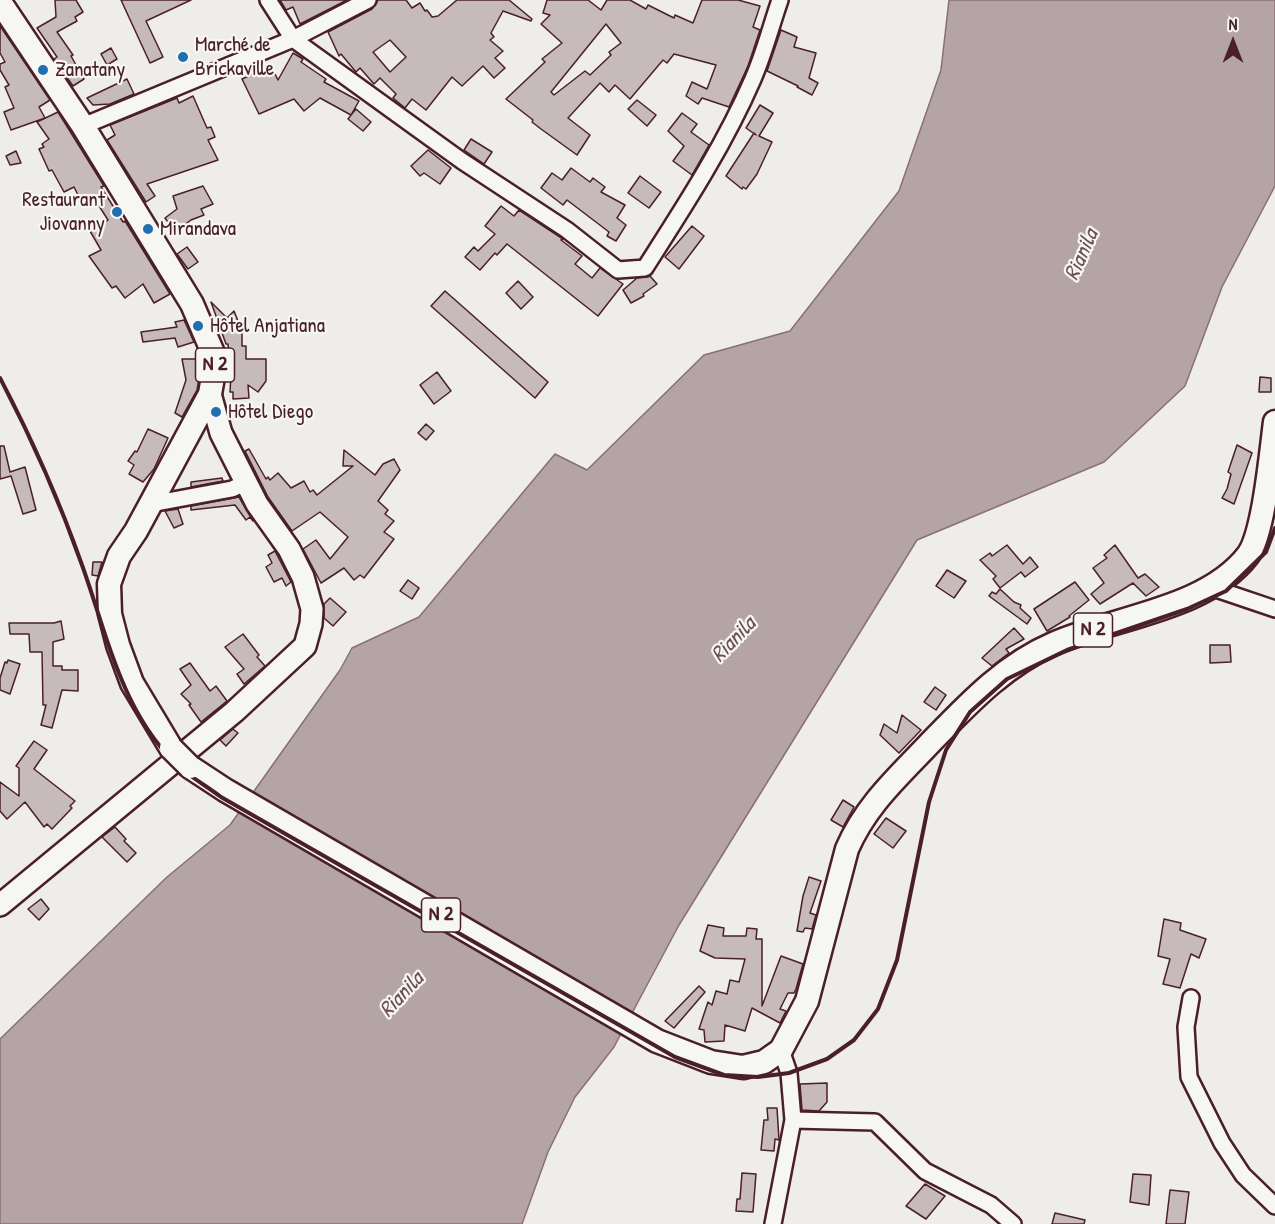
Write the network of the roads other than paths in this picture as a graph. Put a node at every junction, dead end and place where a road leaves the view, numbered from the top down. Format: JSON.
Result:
{"nodes":[{"id":1,"x":268,"y":0,"type":"edge"},
{"id":2,"x":368,"y":0,"type":"edge"},
{"id":3,"x":780,"y":0,"type":"edge"},
{"id":4,"x":0,"y":2,"type":"edge"},
{"id":5,"x":293,"y":39,"type":"junction"},
{"id":6,"x":83,"y":126,"type":"junction"},
{"id":7,"x":210,"y":394,"type":"junction"},
{"id":8,"x":1275,"y":422,"type":"edge"},
{"id":9,"x":247,"y":482,"type":"junction"},
{"id":10,"x":151,"y":504,"type":"junction"},
{"id":11,"x":1210,"y":587,"type":"junction"},
{"id":12,"x":1275,"y":609,"type":"edge"},
{"id":13,"x":0,"y":905,"type":"edge"},
{"id":14,"x":1191,"y":998,"type":"dead end"},
{"id":15,"x":781,"y":1050,"type":"junction"},
{"id":16,"x":794,"y":1120,"type":"junction"},
{"id":17,"x":1275,"y":1206,"type":"edge"},
{"id":18,"x":773,"y":1224,"type":"edge"},
{"id":19,"x":1013,"y":1224,"type":"edge"}],
"edges":[{"from":1,"to":5,"type":"street"},
{"from":2,"to":5,"type":"street"},
{"from":3,"to":5,"type":"street"},
{"from":4,"to":6,"type":"main road","number":"N 2"},
{"from":5,"to":6,"type":"street"},
{"from":6,"to":7,"type":"main road","number":"N 2"},
{"from":7,"to":9,"type":"street"},
{"from":7,"to":10,"type":"main road","number":"N 2"},
{"from":8,"to":11,"type":"main road","number":"N 2"},
{"from":9,"to":10,"type":"street"},
{"from":9,"to":13,"type":"street"},
{"from":10,"to":15,"type":"main road","number":"N 2","bridge":true},
{"from":11,"to":12,"type":"street"},
{"from":11,"to":15,"type":"main road","number":"N 2"},
{"from":14,"to":17,"type":"street"},
{"from":15,"to":16,"type":"street"},
{"from":16,"to":18,"type":"street"},
{"from":16,"to":19,"type":"street"}]}
